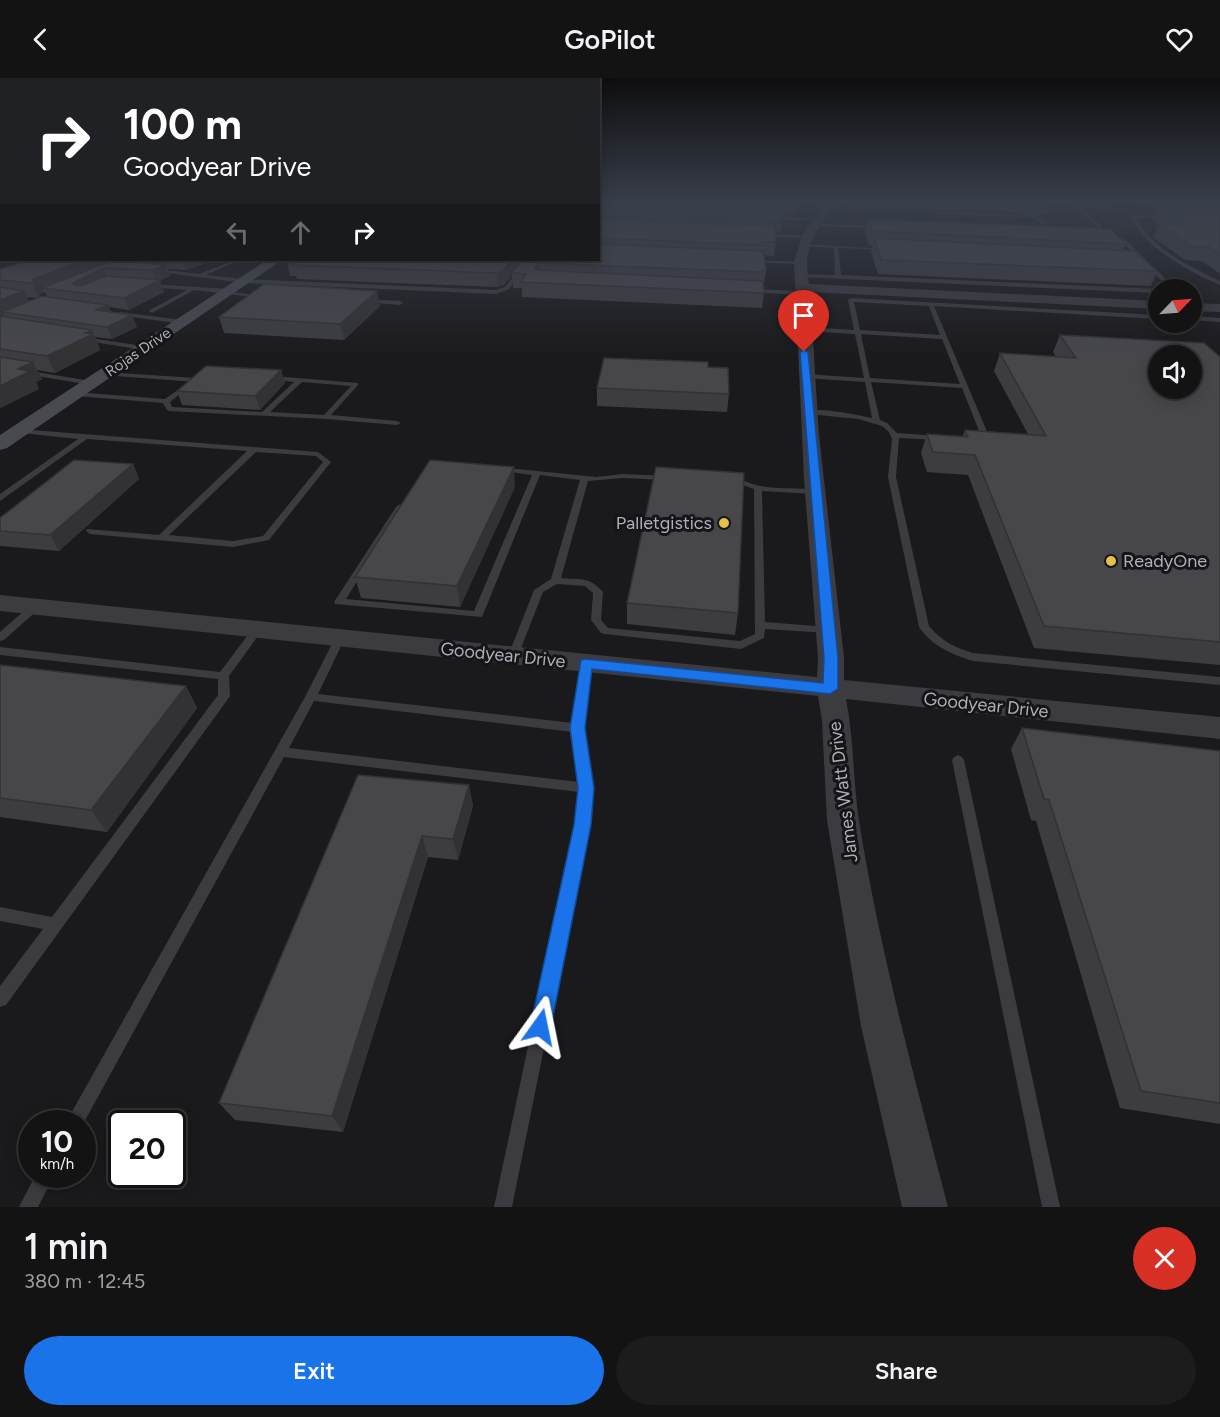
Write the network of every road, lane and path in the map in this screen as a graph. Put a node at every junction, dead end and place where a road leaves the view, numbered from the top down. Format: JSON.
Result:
{"nodes":[{"id":1,"x":770,"y":255,"type":"edge"},
{"id":2,"x":797,"y":255,"type":"edge"},
{"id":3,"x":813,"y":255,"type":"edge"},
{"id":4,"x":824,"y":255,"type":"edge"},
{"id":5,"x":837,"y":255,"type":"edge"},
{"id":6,"x":843,"y":255,"type":"edge"},
{"id":7,"x":1139,"y":255,"type":"edge"},
{"id":8,"x":1172,"y":255,"type":"edge"},
{"id":9,"x":273,"y":261,"type":"edge"},
{"id":10,"x":528,"y":261,"type":"edge"},
{"id":11,"x":747,"y":261,"type":"edge"},
{"id":12,"x":1136,"y":262,"type":"edge"},
{"id":13,"x":1148,"y":263,"type":"junction"},
{"id":14,"x":119,"y":267,"type":"junction"},
{"id":15,"x":108,"y":271,"type":"edge"},
{"id":16,"x":191,"y":275,"type":"junction"},
{"id":17,"x":200,"y":276,"type":"junction"},
{"id":18,"x":838,"y":276,"type":"junction"},
{"id":19,"x":213,"y":278,"type":"junction"},
{"id":20,"x":1164,"y":279,"type":"edge"},
{"id":21,"x":1220,"y":283,"type":"edge"},
{"id":22,"x":141,"y":285,"type":"edge"},
{"id":23,"x":194,"y":288,"type":"junction"},
{"id":24,"x":232,"y":288,"type":"junction"},
{"id":25,"x":746,"y":291,"type":"edge"},
{"id":26,"x":1148,"y":291,"type":"edge"},
{"id":27,"x":273,"y":296,"type":"edge"},
{"id":28,"x":354,"y":300,"type":"edge"},
{"id":29,"x":943,"y":300,"type":"junction"},
{"id":30,"x":1059,"y":301,"type":"junction"},
{"id":31,"x":400,"y":303,"type":"dead end"},
{"id":32,"x":1104,"y":303,"type":"junction"},
{"id":33,"x":931,"y":305,"type":"junction"},
{"id":34,"x":1148,"y":305,"type":"edge"},
{"id":35,"x":119,"y":307,"type":"edge"},
{"id":36,"x":1220,"y":308,"type":"edge"},
{"id":37,"x":1202,"y":309,"type":"edge"},
{"id":38,"x":152,"y":311,"type":"junction"},
{"id":39,"x":1068,"y":312,"type":"junction"},
{"id":40,"x":114,"y":313,"type":"edge"},
{"id":41,"x":1202,"y":313,"type":"edge"},
{"id":42,"x":1114,"y":314,"type":"junction"},
{"id":43,"x":1148,"y":316,"type":"edge"},
{"id":44,"x":187,"y":319,"type":"junction"},
{"id":45,"x":1220,"y":320,"type":"edge"},
{"id":46,"x":803,"y":329,"type":"junction"},
{"id":47,"x":858,"y":332,"type":"junction"},
{"id":48,"x":944,"y":337,"type":"junction"},
{"id":49,"x":77,"y":339,"type":"edge"},
{"id":50,"x":143,"y":348,"type":"junction"},
{"id":51,"x":0,"y":368,"type":"edge"},
{"id":52,"x":205,"y":373,"type":"edge"},
{"id":53,"x":806,"y":376,"type":"junction"},
{"id":54,"x":264,"y":378,"type":"edge"},
{"id":55,"x":97,"y":379,"type":"junction"},
{"id":56,"x":196,"y":380,"type":"junction"},
{"id":57,"x":867,"y":380,"type":"junction"},
{"id":58,"x":299,"y":381,"type":"junction"},
{"id":59,"x":965,"y":386,"type":"junction"},
{"id":60,"x":75,"y":394,"type":"junction"},
{"id":61,"x":166,"y":400,"type":"junction"},
{"id":62,"x":808,"y":412,"type":"junction"},
{"id":63,"x":264,"y":414,"type":"junction"},
{"id":64,"x":326,"y":417,"type":"junction"},
{"id":65,"x":876,"y":421,"type":"junction"},
{"id":66,"x":397,"y":423,"type":"dead end"},
{"id":67,"x":21,"y":431,"type":"junction"},
{"id":68,"x":895,"y":435,"type":"junction"},
{"id":69,"x":85,"y":437,"type":"junction"},
{"id":70,"x":944,"y":438,"type":"edge"},
{"id":71,"x":977,"y":440,"type":"edge"},
{"id":72,"x":0,"y":444,"type":"edge"},
{"id":73,"x":253,"y":450,"type":"junction"},
{"id":74,"x":496,"y":469,"type":"edge"},
{"id":75,"x":537,"y":473,"type":"junction"},
{"id":76,"x":585,"y":478,"type":"junction"},
{"id":77,"x":682,"y":479,"type":"edge"},
{"id":78,"x":717,"y":481,"type":"edge"},
{"id":79,"x":758,"y":488,"type":"junction"},
{"id":80,"x":815,"y":492,"type":"junction"},
{"id":81,"x":408,"y":495,"type":"edge"},
{"id":82,"x":0,"y":498,"type":"edge"},
{"id":83,"x":90,"y":531,"type":"dead end"},
{"id":84,"x":162,"y":537,"type":"junction"},
{"id":85,"x":555,"y":581,"type":"junction"},
{"id":86,"x":0,"y":603,"type":"edge"},
{"id":87,"x":36,"y":606,"type":"junction"},
{"id":88,"x":760,"y":625,"type":"junction"},
{"id":89,"x":258,"y":629,"type":"junction"},
{"id":90,"x":828,"y":630,"type":"junction"},
{"id":91,"x":0,"y":638,"type":"edge"},
{"id":92,"x":340,"y":638,"type":"junction"},
{"id":93,"x":0,"y":651,"type":"edge"},
{"id":94,"x":513,"y":656,"type":"junction"},
{"id":95,"x":586,"y":664,"type":"junction"},
{"id":96,"x":223,"y":676,"type":"junction"},
{"id":97,"x":1220,"y":681,"type":"edge"},
{"id":98,"x":830,"y":689,"type":"junction"},
{"id":99,"x":310,"y":697,"type":"junction"},
{"id":100,"x":578,"y":728,"type":"junction"},
{"id":101,"x":1220,"y":728,"type":"edge"},
{"id":102,"x":280,"y":752,"type":"junction"},
{"id":103,"x":958,"y":760,"type":"dead end"},
{"id":104,"x":586,"y":788,"type":"junction"},
{"id":105,"x":0,"y":914,"type":"edge"},
{"id":106,"x":56,"y":924,"type":"junction"},
{"id":107,"x":0,"y":999,"type":"edge"},
{"id":108,"x":82,"y":1110,"type":"edge"},
{"id":109,"x":38,"y":1188,"type":"edge"},
{"id":110,"x":28,"y":1207,"type":"edge"},
{"id":111,"x":503,"y":1207,"type":"edge"},
{"id":112,"x":925,"y":1207,"type":"edge"},
{"id":113,"x":1051,"y":1207,"type":"edge"}],
"edges":[{"from":1,"to":11,"type":"lane"},
{"from":2,"to":25,"type":"lane"},
{"from":3,"to":46,"type":"street","name":"James Watt Drive"},
{"from":4,"to":18,"type":"lane"},
{"from":5,"to":18,"type":"lane"},
{"from":6,"to":29,"type":"street"},
{"from":7,"to":13,"type":"lane"},
{"from":8,"to":21,"type":"lane"},
{"from":9,"to":17,"type":"lane"},
{"from":9,"to":24,"type":"main road","name":"Rojas Drive"},
{"from":10,"to":24,"type":"lane"},
{"from":12,"to":13,"type":"lane"},
{"from":13,"to":20,"type":"lane"},
{"from":14,"to":15,"type":"lane"},
{"from":14,"to":16,"type":"lane"},
{"from":14,"to":16,"type":"lane"},
{"from":16,"to":17,"type":"lane"},
{"from":17,"to":19,"type":"lane"},
{"from":18,"to":26,"type":"lane"},
{"from":19,"to":23,"type":"lane"},
{"from":19,"to":24,"type":"lane"},
{"from":22,"to":23,"type":"lane"},
{"from":23,"to":24,"type":"lane"},
{"from":23,"to":38,"type":"lane"},
{"from":24,"to":27,"type":"lane"},
{"from":24,"to":44,"type":"main road","name":"Rojas Drive"},
{"from":28,"to":31,"type":"lane"},
{"from":29,"to":30,"type":"street"},
{"from":29,"to":33,"type":"lane"},
{"from":29,"to":39,"type":"lane"},
{"from":30,"to":32,"type":"street"},
{"from":30,"to":39,"type":"lane"},
{"from":32,"to":34,"type":"street"},
{"from":32,"to":42,"type":"lane"},
{"from":33,"to":47,"type":"lane"},
{"from":33,"to":48,"type":"lane"},
{"from":35,"to":38,"type":"lane"},
{"from":36,"to":37,"type":"street"},
{"from":38,"to":44,"type":"lane"},
{"from":39,"to":42,"type":"lane"},
{"from":40,"to":44,"type":"lane"},
{"from":41,"to":45,"type":"lane"},
{"from":42,"to":43,"type":"lane"},
{"from":44,"to":50,"type":"main road","name":"Rojas Drive"},
{"from":46,"to":47,"type":"lane"},
{"from":46,"to":53,"type":"street","name":"James Watt Drive"},
{"from":47,"to":48,"type":"lane"},
{"from":47,"to":57,"type":"lane"},
{"from":48,"to":59,"type":"lane"},
{"from":49,"to":50,"type":"lane"},
{"from":50,"to":55,"type":"main road","name":"Rojas Drive"},
{"from":51,"to":55,"type":"lane"},
{"from":52,"to":56,"type":"lane"},
{"from":53,"to":57,"type":"lane"},
{"from":53,"to":62,"type":"street","name":"James Watt Drive"},
{"from":54,"to":58,"type":"lane"},
{"from":55,"to":56,"type":"lane"},
{"from":55,"to":60,"type":"main road","name":"Rojas Drive"},
{"from":56,"to":61,"type":"lane"},
{"from":57,"to":59,"type":"lane"},
{"from":57,"to":65,"type":"lane"},
{"from":58,"to":63,"type":"lane"},
{"from":58,"to":64,"type":"lane"},
{"from":59,"to":71,"type":"lane"},
{"from":60,"to":61,"type":"lane"},
{"from":60,"to":67,"type":"main road","name":"Rojas Drive"},
{"from":61,"to":63,"type":"lane"},
{"from":62,"to":65,"type":"lane"},
{"from":62,"to":80,"type":"street","name":"James Watt Drive"},
{"from":63,"to":64,"type":"lane"},
{"from":64,"to":66,"type":"lane"},
{"from":65,"to":68,"type":"lane"},
{"from":67,"to":69,"type":"lane"},
{"from":67,"to":72,"type":"main road","name":"Rojas Drive"},
{"from":68,"to":70,"type":"lane"},
{"from":68,"to":97,"type":"lane"},
{"from":69,"to":73,"type":"lane"},
{"from":69,"to":82,"type":"lane"},
{"from":73,"to":84,"type":"lane"},
{"from":73,"to":84,"type":"lane"},
{"from":74,"to":75,"type":"lane"},
{"from":75,"to":76,"type":"lane"},
{"from":75,"to":81,"type":"lane"},
{"from":76,"to":77,"type":"lane"},
{"from":76,"to":85,"type":"lane"},
{"from":78,"to":79,"type":"lane"},
{"from":79,"to":80,"type":"lane"},
{"from":79,"to":88,"type":"lane"},
{"from":80,"to":90,"type":"street","name":"James Watt Drive"},
{"from":83,"to":84,"type":"lane"},
{"from":85,"to":88,"type":"lane"},
{"from":85,"to":94,"type":"lane"},
{"from":86,"to":87,"type":"street","name":"Goodyear Drive"},
{"from":87,"to":89,"type":"street","name":"Goodyear Drive"},
{"from":87,"to":91,"type":"lane"},
{"from":88,"to":90,"type":"lane"},
{"from":89,"to":92,"type":"street","name":"Goodyear Drive"},
{"from":89,"to":96,"type":"lane"},
{"from":90,"to":98,"type":"street","name":"James Watt Drive"},
{"from":92,"to":94,"type":"street","name":"Goodyear Drive"},
{"from":92,"to":99,"type":"lane"},
{"from":93,"to":96,"type":"lane"},
{"from":94,"to":95,"type":"street","name":"Goodyear Drive"},
{"from":95,"to":98,"type":"street","name":"Goodyear Drive"},
{"from":95,"to":100,"type":"lane"},
{"from":96,"to":106,"type":"lane"},
{"from":98,"to":101,"type":"street","name":"Goodyear Drive"},
{"from":98,"to":112,"type":"street","name":"James Watt Drive"},
{"from":99,"to":100,"type":"lane"},
{"from":99,"to":102,"type":"lane"},
{"from":100,"to":104,"type":"lane"},
{"from":102,"to":104,"type":"lane"},
{"from":102,"to":108,"type":"lane"},
{"from":103,"to":113,"type":"lane"},
{"from":104,"to":111,"type":"lane"},
{"from":105,"to":106,"type":"lane"},
{"from":106,"to":107,"type":"lane"},
{"from":109,"to":110,"type":"lane"}]}
